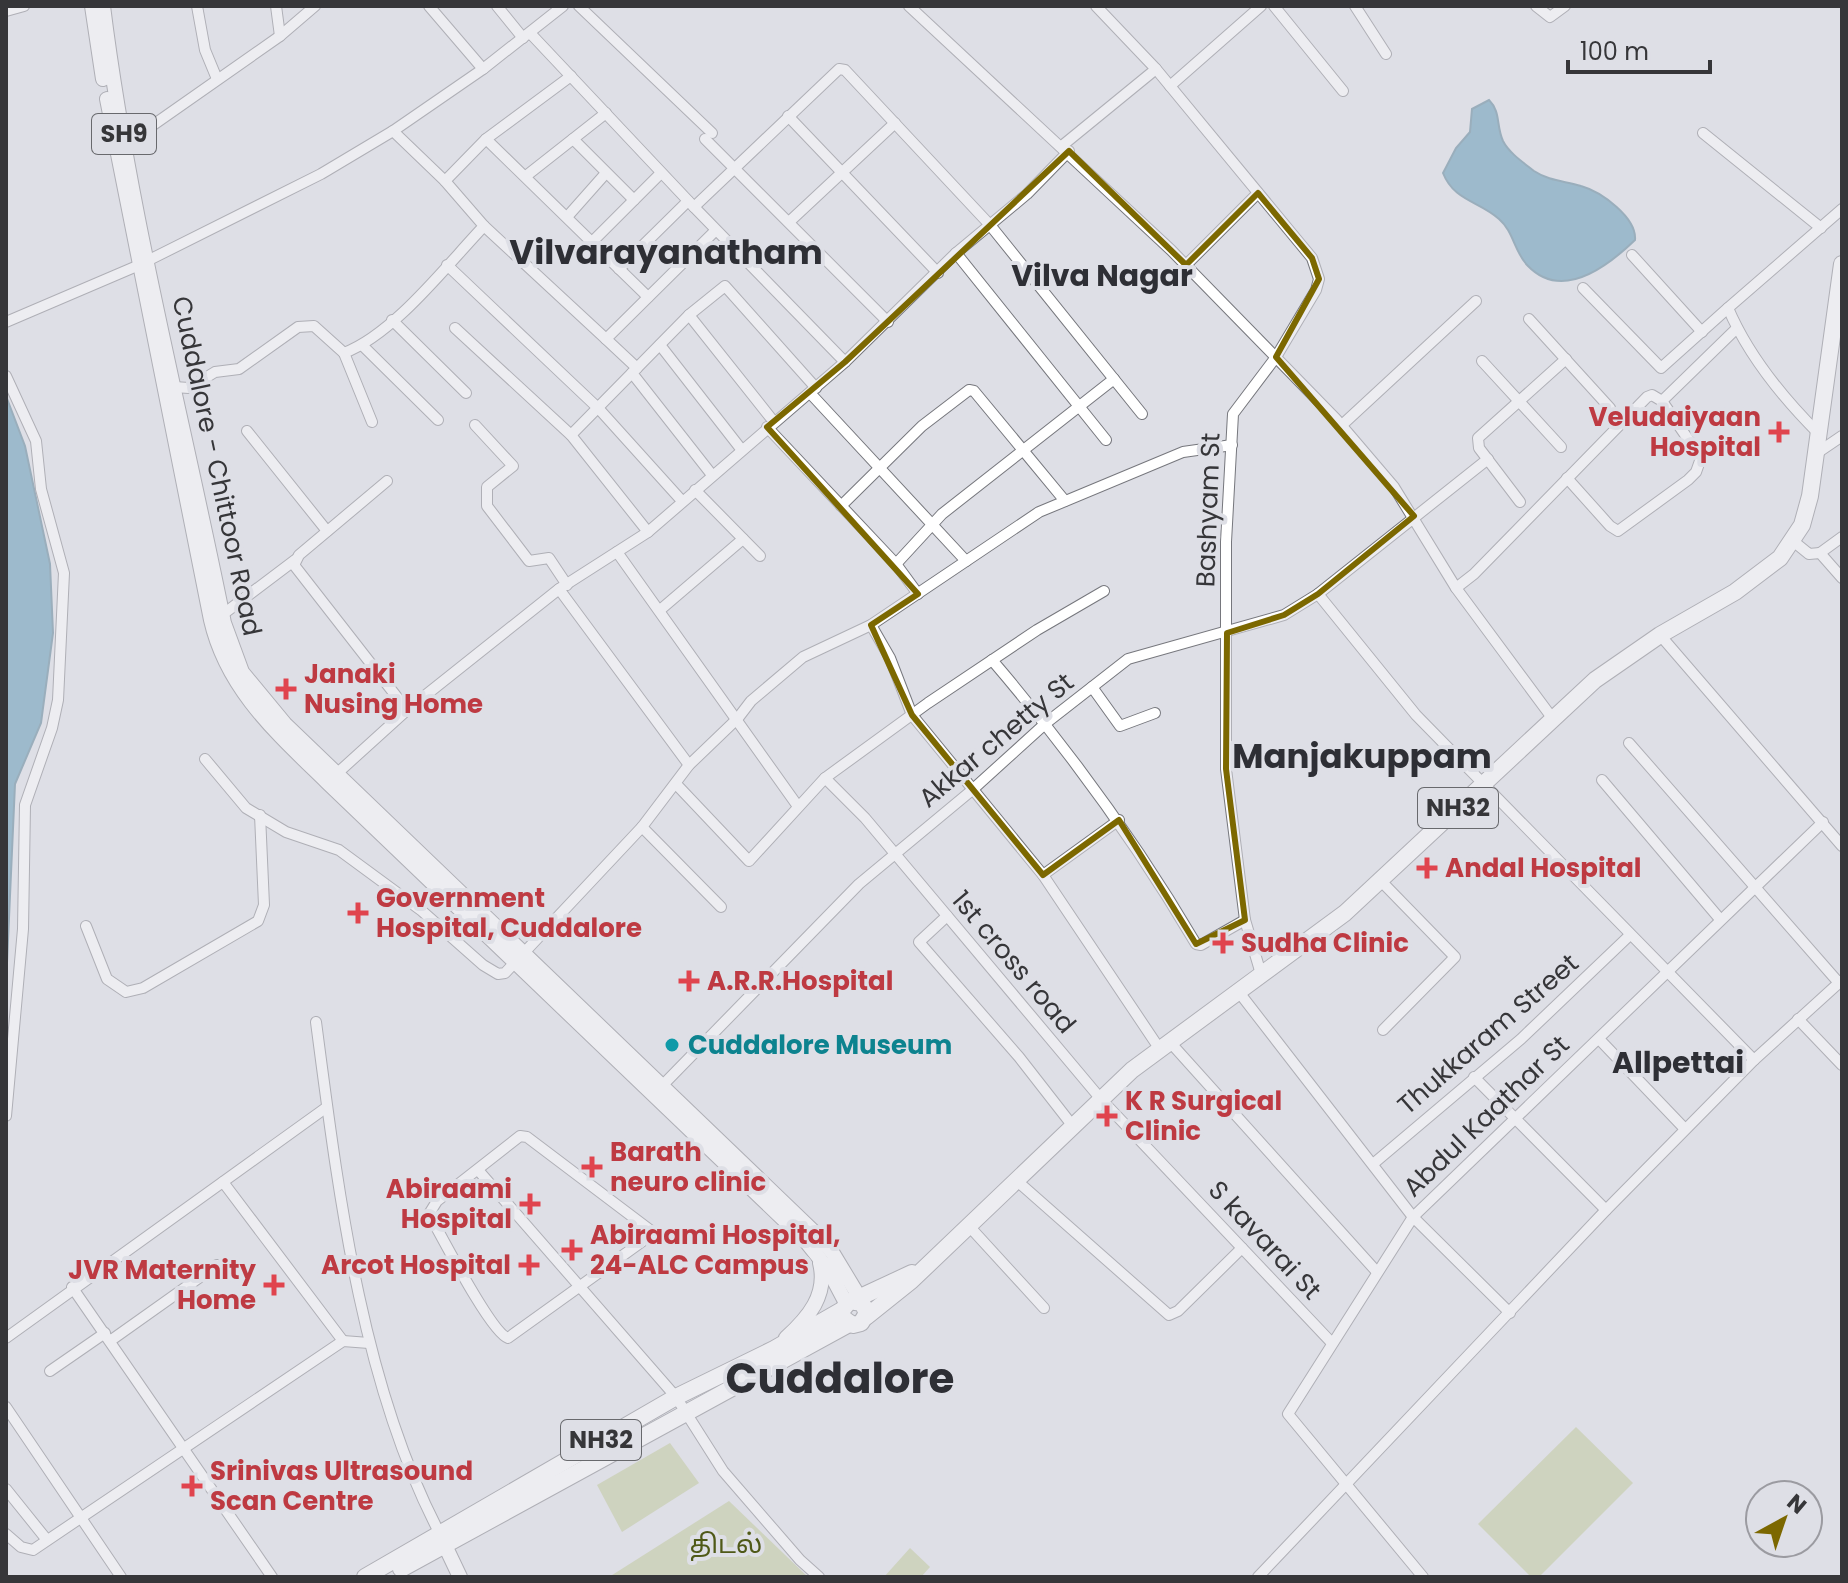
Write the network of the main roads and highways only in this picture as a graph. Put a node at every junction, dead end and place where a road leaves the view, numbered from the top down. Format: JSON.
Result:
{"nodes":[{"id":1,"x":92,"y":6,"type":"edge"},
{"id":2,"x":103,"y":6,"type":"edge"},
{"id":3,"x":1842,"y":264,"type":"edge"},
{"id":4,"x":144,"y":270,"type":"junction"},
{"id":5,"x":217,"y":617,"type":"junction"},
{"id":6,"x":825,"y":1254,"type":"junction"},
{"id":7,"x":918,"y":1271,"type":"junction"},
{"id":8,"x":882,"y":1286,"type":"junction"},
{"id":9,"x":854,"y":1308,"type":"junction"},
{"id":10,"x":774,"y":1349,"type":"junction"},
{"id":11,"x":442,"y":1540,"type":"junction"},
{"id":12,"x":365,"y":1577,"type":"edge"},
{"id":13,"x":387,"y":1577,"type":"edge"},
{"id":14,"x":460,"y":1577,"type":"edge"}],
"edges":[{"from":1,"to":4,"type":"main road","name":"Cuddalore - Chittoor Road"},
{"from":2,"to":4,"type":"main road","name":"Cuddalore - Chittoor Road","number":"SH9"},
{"from":3,"to":7,"type":"highway","number":"NH32"},
{"from":4,"to":5,"type":"main road","name":"Cuddalore - Chittoor Road"},
{"from":4,"to":5,"type":"main road","name":"Cuddalore - Chittoor Road","number":"SH9"},
{"from":5,"to":6,"type":"main road","name":"Cuddalore - Chittoor Road","number":"SH9"},
{"from":6,"to":8,"type":"main road"},
{"from":6,"to":9,"type":"main road","name":"Cuddalore - Chittoor Road","number":"SH9"},
{"from":6,"to":10,"type":"main road"},
{"from":7,"to":8,"type":"highway","number":"NH32"},
{"from":7,"to":9,"type":"highway","number":"NH32"},
{"from":8,"to":9,"type":"highway","number":"NH32"},
{"from":9,"to":10,"type":"highway","number":"NH32"},
{"from":9,"to":11,"type":"highway","number":"NH32"},
{"from":10,"to":11,"type":"highway","number":"NH32"},
{"from":11,"to":12,"type":"highway","number":"NH32"},
{"from":11,"to":13,"type":"highway","number":"NH32"},
{"from":11,"to":14,"type":"main road"}]}
